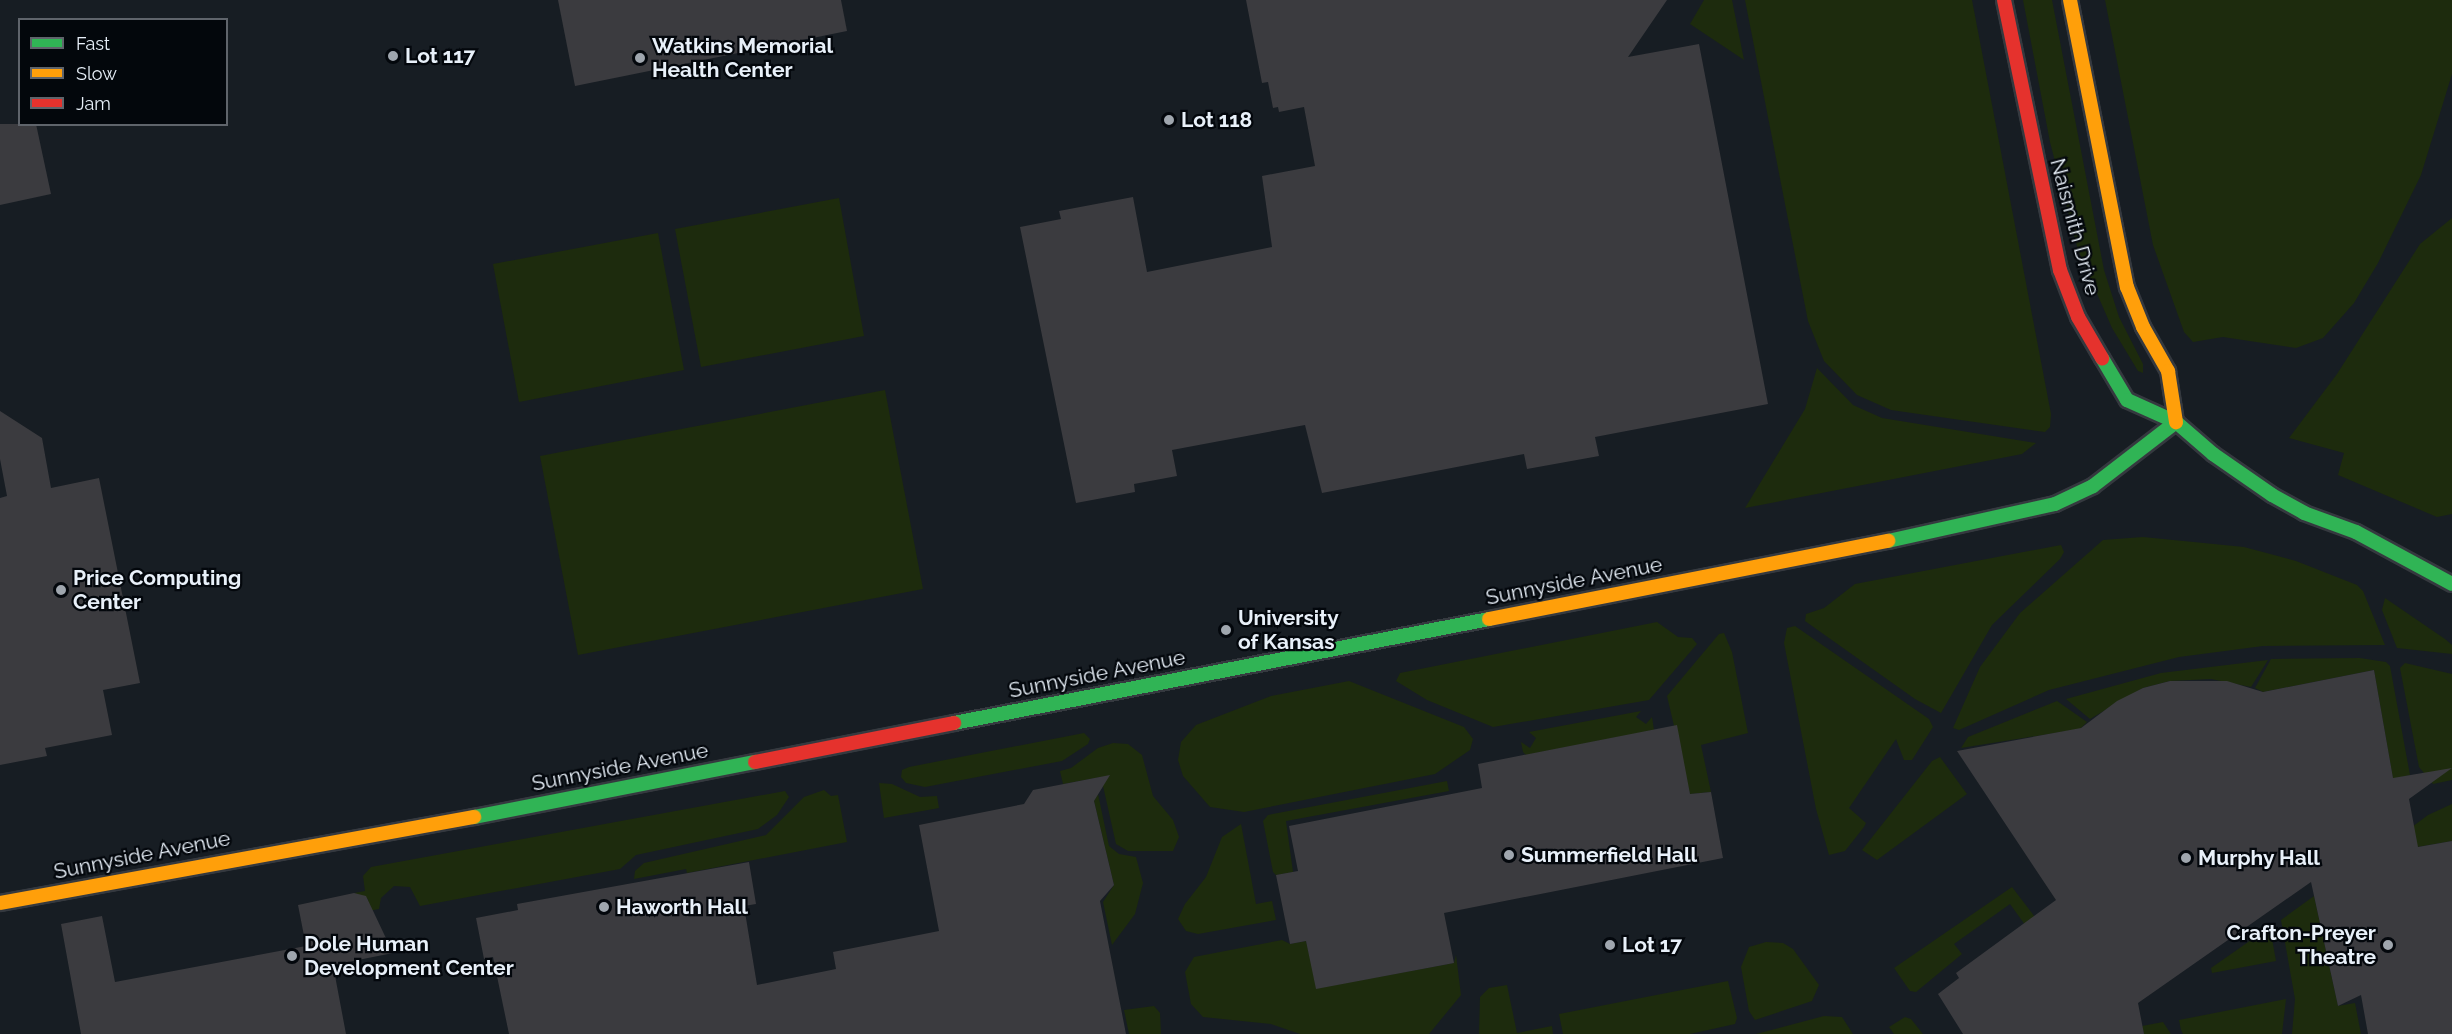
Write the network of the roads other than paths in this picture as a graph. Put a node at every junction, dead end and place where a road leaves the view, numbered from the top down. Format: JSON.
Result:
{"nodes":[{"id":1,"x":2004,"y":0,"type":"edge"},
{"id":2,"x":2070,"y":0,"type":"edge"},
{"id":3,"x":2176,"y":422,"type":"junction"},
{"id":4,"x":2452,"y":584,"type":"edge"},
{"id":5,"x":0,"y":903,"type":"edge"}],
"edges":[{"from":1,"to":3,"type":"street","name":"Naismith Drive"},
{"from":2,"to":3,"type":"street","name":"Naismith Drive"},
{"from":3,"to":4,"type":"street","name":"Naismith Drive"},
{"from":3,"to":5,"type":"street","name":"Sunnyside Avenue"}]}
